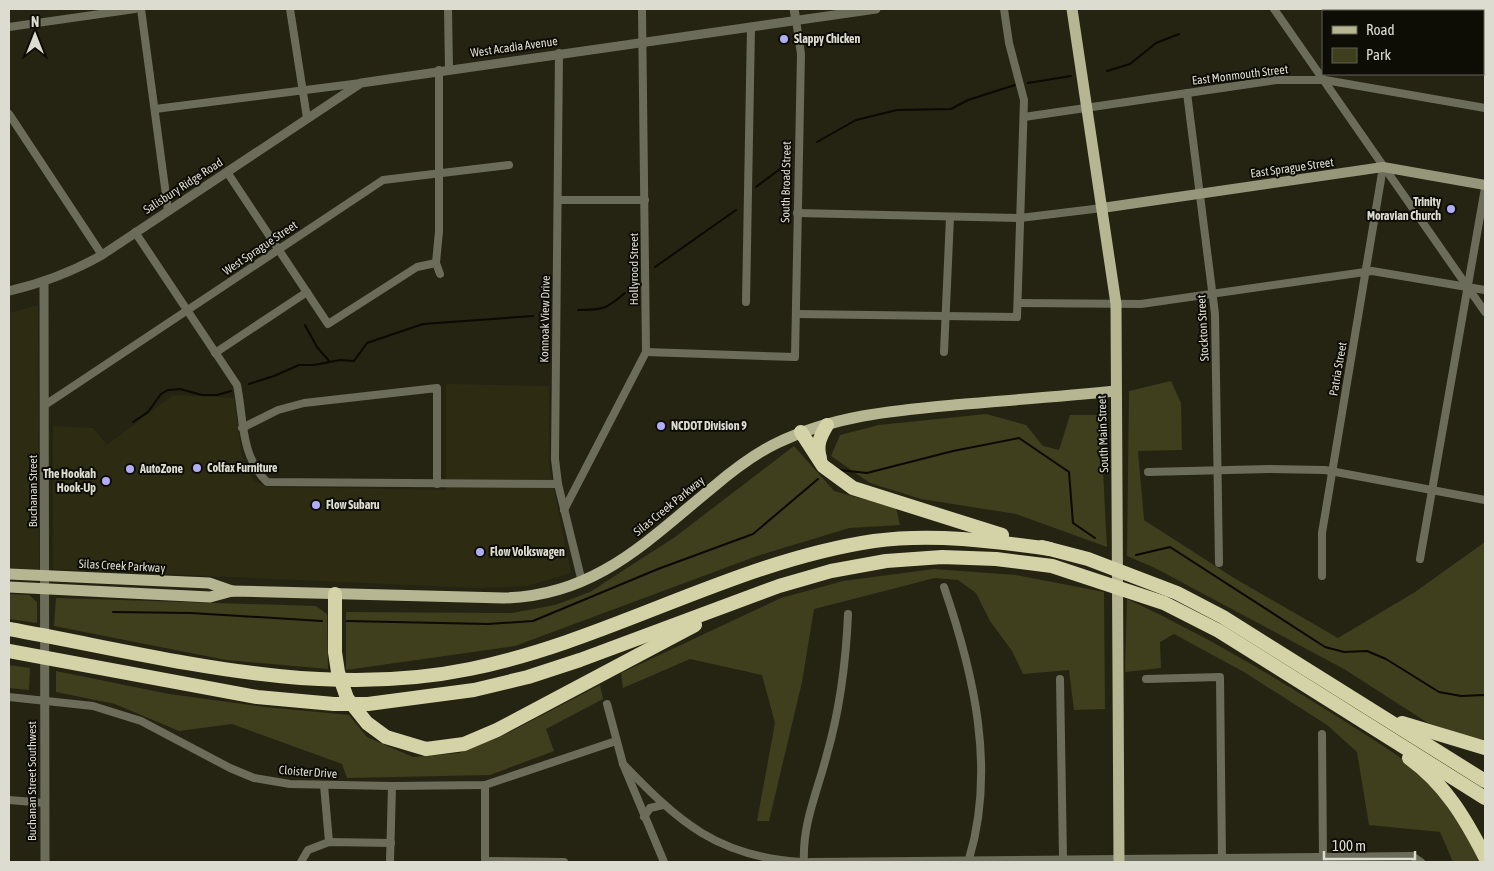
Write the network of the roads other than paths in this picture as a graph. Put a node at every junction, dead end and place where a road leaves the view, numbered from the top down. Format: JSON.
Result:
{"nodes":[{"id":1,"x":135,"y":9,"type":"edge"},
{"id":2,"x":142,"y":9,"type":"edge"},
{"id":3,"x":290,"y":9,"type":"edge"},
{"id":4,"x":448,"y":9,"type":"edge"},
{"id":5,"x":642,"y":9,"type":"edge"},
{"id":6,"x":794,"y":9,"type":"edge"},
{"id":7,"x":876,"y":9,"type":"edge"},
{"id":8,"x":1004,"y":9,"type":"edge"},
{"id":9,"x":1072,"y":9,"type":"edge"},
{"id":10,"x":1274,"y":9,"type":"edge"},
{"id":11,"x":796,"y":20,"type":"junction"},
{"id":12,"x":9,"y":27,"type":"edge"},
{"id":13,"x":751,"y":27,"type":"junction"},
{"id":14,"x":642,"y":42,"type":"junction"},
{"id":15,"x":559,"y":53,"type":"junction"},
{"id":16,"x":449,"y":69,"type":"junction"},
{"id":17,"x":439,"y":70,"type":"junction"},
{"id":18,"x":1325,"y":80,"type":"junction"},
{"id":19,"x":361,"y":83,"type":"junction"},
{"id":20,"x":302,"y":90,"type":"junction"},
{"id":21,"x":1187,"y":93,"type":"junction"},
{"id":22,"x":1086,"y":107,"type":"junction"},
{"id":23,"x":1485,"y":108,"type":"edge"},
{"id":24,"x":155,"y":110,"type":"junction"},
{"id":25,"x":9,"y":114,"type":"edge"},
{"id":26,"x":1024,"y":117,"type":"junction"},
{"id":27,"x":307,"y":118,"type":"junction"},
{"id":28,"x":509,"y":165,"type":"dead end"},
{"id":29,"x":1383,"y":167,"type":"junction"},
{"id":30,"x":227,"y":172,"type":"junction"},
{"id":31,"x":439,"y":172,"type":"junction"},
{"id":32,"x":1485,"y":186,"type":"edge"},
{"id":33,"x":1200,"y":195,"type":"junction"},
{"id":34,"x":558,"y":200,"type":"junction"},
{"id":35,"x":645,"y":200,"type":"junction"},
{"id":36,"x":1102,"y":208,"type":"junction"},
{"id":37,"x":168,"y":210,"type":"junction"},
{"id":38,"x":797,"y":213,"type":"junction"},
{"id":39,"x":950,"y":216,"type":"junction"},
{"id":40,"x":1020,"y":218,"type":"junction"},
{"id":41,"x":135,"y":232,"type":"junction"},
{"id":42,"x":279,"y":249,"type":"junction"},
{"id":43,"x":102,"y":255,"type":"junction"},
{"id":44,"x":436,"y":263,"type":"junction"},
{"id":45,"x":1366,"y":272,"type":"junction"},
{"id":46,"x":440,"y":274,"type":"dead end"},
{"id":47,"x":44,"y":282,"type":"junction"},
{"id":48,"x":1468,"y":286,"type":"junction"},
{"id":49,"x":1485,"y":290,"type":"edge"},
{"id":50,"x":9,"y":291,"type":"edge"},
{"id":51,"x":307,"y":292,"type":"junction"},
{"id":52,"x":1213,"y":295,"type":"junction"},
{"id":53,"x":746,"y":302,"type":"dead end"},
{"id":54,"x":1018,"y":302,"type":"junction"},
{"id":55,"x":1116,"y":304,"type":"junction"},
{"id":56,"x":186,"y":310,"type":"junction"},
{"id":57,"x":1485,"y":312,"type":"edge"},
{"id":58,"x":796,"y":314,"type":"junction"},
{"id":59,"x":946,"y":317,"type":"junction"},
{"id":60,"x":215,"y":352,"type":"junction"},
{"id":61,"x":646,"y":352,"type":"junction"},
{"id":62,"x":944,"y":352,"type":"dead end"},
{"id":63,"x":1115,"y":391,"type":"junction"},
{"id":64,"x":45,"y":405,"type":"junction"},
{"id":65,"x":827,"y":425,"type":"junction"},
{"id":66,"x":242,"y":428,"type":"junction"},
{"id":67,"x":801,"y":432,"type":"junction"},
{"id":68,"x":823,"y":466,"type":"junction"},
{"id":69,"x":1218,"y":470,"type":"junction"},
{"id":70,"x":1148,"y":472,"type":"dead end"},
{"id":71,"x":1332,"y":472,"type":"junction"},
{"id":72,"x":437,"y":484,"type":"junction"},
{"id":73,"x":558,"y":484,"type":"junction"},
{"id":74,"x":1432,"y":490,"type":"junction"},
{"id":75,"x":1485,"y":500,"type":"edge"},
{"id":76,"x":564,"y":510,"type":"junction"},
{"id":77,"x":1050,"y":549,"type":"junction"},
{"id":78,"x":1420,"y":559,"type":"dead end"},
{"id":79,"x":1219,"y":563,"type":"dead end"},
{"id":80,"x":9,"y":574,"type":"edge"},
{"id":81,"x":46,"y":576,"type":"junction"},
{"id":82,"x":1322,"y":576,"type":"dead end"},
{"id":83,"x":582,"y":582,"type":"junction"},
{"id":84,"x":9,"y":587,"type":"edge"},
{"id":85,"x":944,"y":587,"type":"dead end"},
{"id":86,"x":45,"y":590,"type":"junction"},
{"id":87,"x":232,"y":591,"type":"junction"},
{"id":88,"x":335,"y":594,"type":"junction"},
{"id":89,"x":744,"y":599,"type":"junction"},
{"id":90,"x":848,"y":614,"type":"dead end"},
{"id":91,"x":9,"y":629,"type":"edge"},
{"id":92,"x":9,"y":652,"type":"edge"},
{"id":93,"x":1060,"y":679,"type":"dead end"},
{"id":94,"x":1146,"y":679,"type":"dead end"},
{"id":95,"x":9,"y":697,"type":"edge"},
{"id":96,"x":44,"y":700,"type":"junction"},
{"id":97,"x":607,"y":704,"type":"dead end"},
{"id":98,"x":1339,"y":705,"type":"junction"},
{"id":99,"x":1386,"y":718,"type":"junction"},
{"id":100,"x":1322,"y":734,"type":"dead end"},
{"id":101,"x":616,"y":741,"type":"junction"},
{"id":102,"x":1485,"y":748,"type":"edge"},
{"id":103,"x":623,"y":764,"type":"junction"},
{"id":104,"x":1485,"y":781,"type":"edge"},
{"id":105,"x":324,"y":785,"type":"junction"},
{"id":106,"x":485,"y":785,"type":"junction"},
{"id":107,"x":392,"y":786,"type":"junction"},
{"id":108,"x":1485,"y":798,"type":"edge"},
{"id":109,"x":9,"y":800,"type":"edge"},
{"id":110,"x":45,"y":803,"type":"junction"},
{"id":111,"x":664,"y":805,"type":"junction"},
{"id":112,"x":644,"y":817,"type":"junction"},
{"id":113,"x":329,"y":840,"type":"junction"},
{"id":114,"x":391,"y":843,"type":"junction"},
{"id":115,"x":1485,"y":857,"type":"edge"},
{"id":116,"x":1063,"y":858,"type":"junction"},
{"id":117,"x":969,"y":859,"type":"junction"},
{"id":118,"x":1323,"y":859,"type":"edge"},
{"id":119,"x":1119,"y":860,"type":"edge"},
{"id":120,"x":1222,"y":860,"type":"edge"},
{"id":121,"x":45,"y":862,"type":"edge"},
{"id":122,"x":300,"y":862,"type":"edge"},
{"id":123,"x":390,"y":862,"type":"edge"},
{"id":124,"x":485,"y":862,"type":"edge"},
{"id":125,"x":564,"y":862,"type":"edge"},
{"id":126,"x":664,"y":862,"type":"edge"},
{"id":127,"x":803,"y":862,"type":"edge"},
{"id":128,"x":810,"y":862,"type":"edge"},
{"id":129,"x":1421,"y":862,"type":"edge"}],
"edges":[{"from":1,"to":12,"type":"street"},
{"from":2,"to":24,"type":"street"},
{"from":3,"to":20,"type":"street"},
{"from":4,"to":16,"type":"street"},
{"from":5,"to":14,"type":"street","name":"Hollyrood Street"},
{"from":6,"to":11,"type":"street","name":"South Broad Street"},
{"from":7,"to":11,"type":"street","name":"West Acadia Avenue"},
{"from":8,"to":26,"type":"street"},
{"from":9,"to":22,"type":"main road","name":"South Main Street"},
{"from":10,"to":18,"type":"street"},
{"from":11,"to":13,"type":"street","name":"West Acadia Avenue"},
{"from":11,"to":38,"type":"street","name":"South Broad Street"},
{"from":13,"to":14,"type":"street","name":"West Acadia Avenue"},
{"from":13,"to":53,"type":"street"},
{"from":14,"to":15,"type":"street","name":"West Acadia Avenue"},
{"from":14,"to":35,"type":"street","name":"Hollyrood Street"},
{"from":15,"to":16,"type":"street","name":"West Acadia Avenue"},
{"from":15,"to":34,"type":"street","name":"Konnoak View Drive"},
{"from":16,"to":17,"type":"street","name":"West Acadia Avenue"},
{"from":17,"to":19,"type":"street","name":"West Acadia Avenue"},
{"from":17,"to":31,"type":"street"},
{"from":18,"to":21,"type":"street","name":"East Monmouth Street"},
{"from":18,"to":23,"type":"street","name":"East Monmouth Street"},
{"from":18,"to":29,"type":"street"},
{"from":19,"to":20,"type":"street","name":"West Acadia Avenue"},
{"from":19,"to":27,"type":"street","name":"Salisbury Ridge Road"},
{"from":20,"to":24,"type":"street","name":"West Acadia Avenue"},
{"from":20,"to":27,"type":"street"},
{"from":21,"to":22,"type":"street","name":"East Monmouth Street"},
{"from":21,"to":33,"type":"street","name":"Stockton Street"},
{"from":22,"to":26,"type":"street","name":"East Monmouth Street"},
{"from":22,"to":36,"type":"main road","name":"South Main Street"},
{"from":24,"to":37,"type":"street"},
{"from":25,"to":43,"type":"street"},
{"from":26,"to":40,"type":"street"},
{"from":27,"to":30,"type":"street","name":"Salisbury Ridge Road"},
{"from":28,"to":31,"type":"street","name":"West Sprague Street"},
{"from":29,"to":32,"type":"main road","name":"East Sprague Street"},
{"from":29,"to":33,"type":"main road","name":"East Sprague Street"},
{"from":29,"to":45,"type":"street","name":"Patria Street"},
{"from":29,"to":48,"type":"street"},
{"from":30,"to":37,"type":"street","name":"Salisbury Ridge Road"},
{"from":30,"to":42,"type":"street"},
{"from":31,"to":42,"type":"street","name":"West Sprague Street"},
{"from":31,"to":44,"type":"street"},
{"from":32,"to":48,"type":"street"},
{"from":33,"to":36,"type":"main road","name":"East Sprague Street"},
{"from":33,"to":52,"type":"street","name":"Stockton Street"},
{"from":34,"to":35,"type":"street"},
{"from":34,"to":73,"type":"street","name":"Konnoak View Drive"},
{"from":35,"to":61,"type":"street","name":"Hollyrood Street"},
{"from":36,"to":40,"type":"street"},
{"from":36,"to":55,"type":"main road","name":"South Main Street"},
{"from":37,"to":41,"type":"street","name":"Salisbury Ridge Road"},
{"from":38,"to":39,"type":"street"},
{"from":38,"to":58,"type":"street","name":"South Broad Street"},
{"from":39,"to":40,"type":"street"},
{"from":39,"to":59,"type":"street"},
{"from":40,"to":54,"type":"street"},
{"from":41,"to":43,"type":"street","name":"Salisbury Ridge Road"},
{"from":41,"to":56,"type":"street"},
{"from":42,"to":51,"type":"street"},
{"from":42,"to":56,"type":"street","name":"West Sprague Street"},
{"from":43,"to":47,"type":"street","name":"Salisbury Ridge Road"},
{"from":44,"to":46,"type":"street"},
{"from":44,"to":51,"type":"street"},
{"from":45,"to":48,"type":"street"},
{"from":45,"to":52,"type":"street"},
{"from":45,"to":71,"type":"street","name":"Patria Street"},
{"from":47,"to":50,"type":"street","name":"Salisbury Ridge Road"},
{"from":47,"to":64,"type":"street","name":"Buchanan Street"},
{"from":48,"to":49,"type":"street"},
{"from":48,"to":57,"type":"street"},
{"from":48,"to":74,"type":"street"},
{"from":51,"to":60,"type":"street"},
{"from":52,"to":55,"type":"street"},
{"from":52,"to":69,"type":"street","name":"Stockton Street"},
{"from":54,"to":55,"type":"street"},
{"from":54,"to":59,"type":"street"},
{"from":55,"to":63,"type":"main road","name":"South Main Street"},
{"from":56,"to":60,"type":"street"},
{"from":56,"to":64,"type":"street","name":"West Sprague Street"},
{"from":58,"to":59,"type":"street"},
{"from":58,"to":61,"type":"street","name":"South Broad Street"},
{"from":59,"to":62,"type":"street"},
{"from":60,"to":66,"type":"street"},
{"from":61,"to":76,"type":"street","name":"Hollyrood Street"},
{"from":63,"to":65,"type":"main road","name":"Silas Creek Parkway"},
{"from":63,"to":119,"type":"main road","name":"South Main Street"},
{"from":64,"to":81,"type":"street","name":"Buchanan Street"},
{"from":65,"to":67,"type":"main road","name":"Silas Creek Parkway"},
{"from":65,"to":68,"type":"highway"},
{"from":66,"to":72,"type":"street"},
{"from":66,"to":72,"type":"street"},
{"from":67,"to":68,"type":"highway"},
{"from":67,"to":83,"type":"main road","name":"Silas Creek Parkway"},
{"from":68,"to":77,"type":"highway"},
{"from":69,"to":70,"type":"street"},
{"from":69,"to":71,"type":"street"},
{"from":69,"to":79,"type":"street","name":"Stockton Street"},
{"from":71,"to":74,"type":"street"},
{"from":71,"to":82,"type":"street","name":"Patria Street"},
{"from":72,"to":73,"type":"street"},
{"from":73,"to":76,"type":"street","name":"Konnoak View Drive"},
{"from":74,"to":75,"type":"street"},
{"from":74,"to":78,"type":"street"},
{"from":76,"to":83,"type":"street","name":"Konnoak View Drive"},
{"from":77,"to":91,"type":"highway"},
{"from":77,"to":99,"type":"highway"},
{"from":80,"to":81,"type":"main road","name":"Silas Creek Parkway"},
{"from":81,"to":86,"type":"street","name":"Buchanan Street"},
{"from":81,"to":87,"type":"main road","name":"Silas Creek Parkway"},
{"from":83,"to":88,"type":"main road","name":"Silas Creek Parkway"},
{"from":84,"to":86,"type":"main road","name":"Silas Creek Parkway"},
{"from":85,"to":117,"type":"street"},
{"from":86,"to":87,"type":"main road","name":"Silas Creek Parkway"},
{"from":86,"to":96,"type":"street","name":"Buchanan Street"},
{"from":87,"to":88,"type":"main road","name":"Silas Creek Parkway"},
{"from":88,"to":89,"type":"highway"},
{"from":89,"to":92,"type":"highway"},
{"from":89,"to":98,"type":"highway"},
{"from":90,"to":127,"type":"street"},
{"from":93,"to":116,"type":"street"},
{"from":94,"to":120,"type":"street"},
{"from":95,"to":96,"type":"street","name":"Cloister Drive"},
{"from":96,"to":105,"type":"street","name":"Cloister Drive"},
{"from":96,"to":110,"type":"street","name":"Buchanan Street Southwest"},
{"from":97,"to":101,"type":"street"},
{"from":98,"to":108,"type":"highway"},
{"from":98,"to":115,"type":"highway"},
{"from":99,"to":102,"type":"highway"},
{"from":99,"to":104,"type":"highway"},
{"from":100,"to":118,"type":"street"},
{"from":101,"to":103,"type":"street"},
{"from":101,"to":106,"type":"street","name":"Cloister Drive"},
{"from":103,"to":111,"type":"street"},
{"from":103,"to":112,"type":"street"},
{"from":105,"to":107,"type":"street","name":"Cloister Drive"},
{"from":105,"to":113,"type":"street"},
{"from":106,"to":107,"type":"street","name":"Cloister Drive"},
{"from":106,"to":124,"type":"street"},
{"from":107,"to":114,"type":"street"},
{"from":109,"to":110,"type":"street"},
{"from":110,"to":121,"type":"street","name":"Buchanan Street Southwest"},
{"from":111,"to":112,"type":"street"},
{"from":111,"to":127,"type":"street"},
{"from":112,"to":126,"type":"street"},
{"from":113,"to":114,"type":"street"},
{"from":113,"to":122,"type":"street"},
{"from":114,"to":123,"type":"street"},
{"from":116,"to":117,"type":"street"},
{"from":116,"to":119,"type":"street"},
{"from":117,"to":128,"type":"street"},
{"from":118,"to":120,"type":"street"},
{"from":118,"to":129,"type":"street"},
{"from":119,"to":120,"type":"street"},
{"from":124,"to":125,"type":"street"}]}
